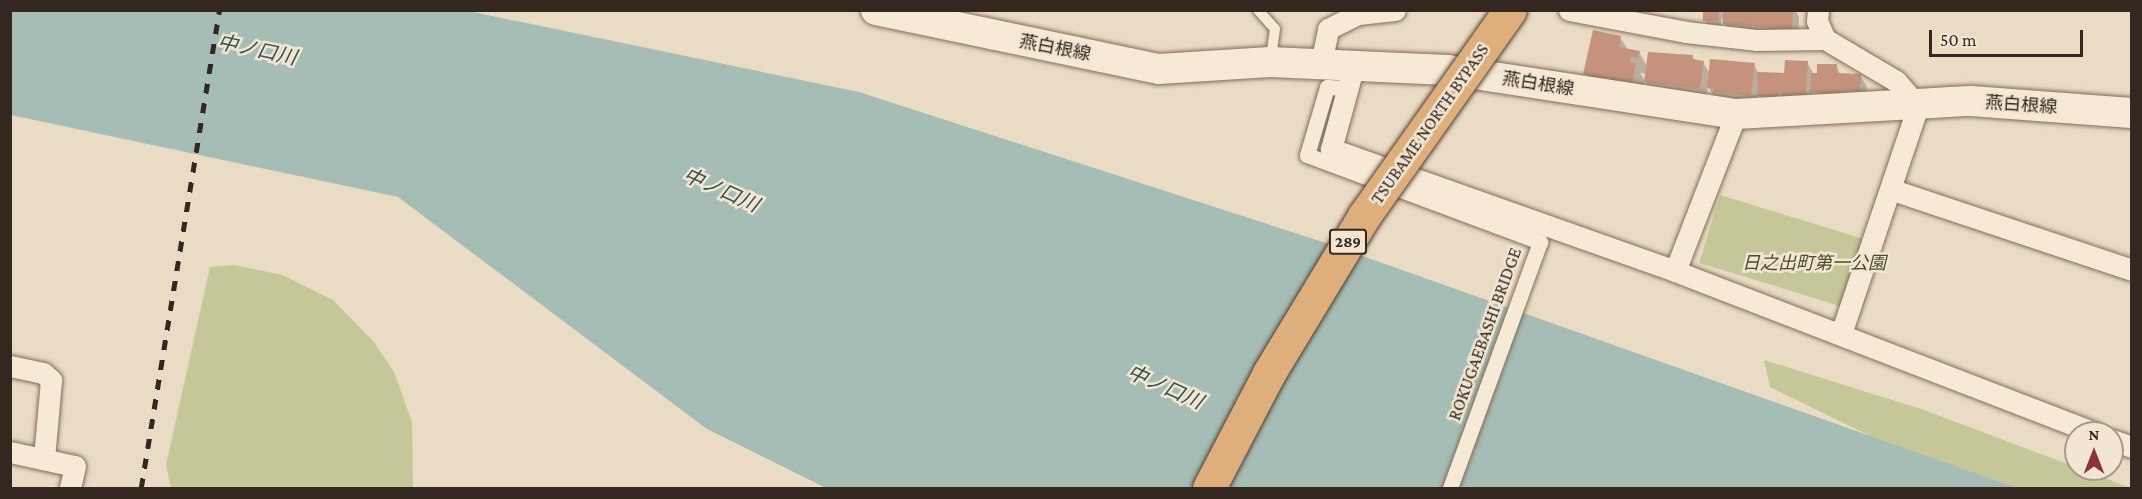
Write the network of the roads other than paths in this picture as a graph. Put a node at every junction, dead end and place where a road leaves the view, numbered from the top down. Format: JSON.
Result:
{"nodes":[{"id":1,"x":876,"y":10,"type":"edge"},
{"id":2,"x":1258,"y":10,"type":"edge"},
{"id":3,"x":1395,"y":10,"type":"edge"},
{"id":4,"x":1510,"y":10,"type":"edge"},
{"id":5,"x":1818,"y":10,"type":"edge"},
{"id":6,"x":1580,"y":12,"type":"edge"},
{"id":7,"x":1825,"y":39,"type":"junction"},
{"id":8,"x":1270,"y":62,"type":"junction"},
{"id":9,"x":1321,"y":63,"type":"junction"},
{"id":10,"x":1351,"y":77,"type":"junction"},
{"id":11,"x":1918,"y":106,"type":"junction"},
{"id":12,"x":2132,"y":113,"type":"edge"},
{"id":13,"x":1736,"y":114,"type":"junction"},
{"id":14,"x":1893,"y":190,"type":"junction"},
{"id":15,"x":2132,"y":270,"type":"edge"},
{"id":16,"x":1675,"y":271,"type":"junction"},
{"id":17,"x":1841,"y":334,"type":"junction"},
{"id":18,"x":10,"y":366,"type":"edge"},
{"id":19,"x":2064,"y":421,"type":"edge"},
{"id":20,"x":10,"y":452,"type":"edge"},
{"id":21,"x":44,"y":459,"type":"junction"},
{"id":22,"x":70,"y":489,"type":"edge"},
{"id":23,"x":1209,"y":489,"type":"edge"},
{"id":24,"x":1450,"y":489,"type":"edge"}],
"edges":[{"from":1,"to":8,"type":"main road","name":"燕白根線"},
{"from":2,"to":8,"type":"lane"},
{"from":3,"to":9,"type":"street"},
{"from":4,"to":23,"type":"highway","name":"TSUBAME NORTH BYPASS","number":"289","bridge":true},
{"from":5,"to":7,"type":"street"},
{"from":6,"to":7,"type":"street"},
{"from":7,"to":11,"type":"street"},
{"from":8,"to":9,"type":"main road","name":"燕白根線"},
{"from":9,"to":10,"type":"main road","name":"燕白根線"},
{"from":10,"to":13,"type":"main road","name":"燕白根線"},
{"from":10,"to":16,"type":"street"},
{"from":10,"to":24,"type":"street","name":"ROKUGAEBASHI BRIDGE"},
{"from":11,"to":12,"type":"main road","name":"燕白根線"},
{"from":11,"to":13,"type":"main road","name":"燕白根線"},
{"from":11,"to":14,"type":"street"},
{"from":13,"to":16,"type":"street"},
{"from":14,"to":15,"type":"street"},
{"from":14,"to":17,"type":"street"},
{"from":16,"to":17,"type":"street"},
{"from":17,"to":19,"type":"street"},
{"from":18,"to":21,"type":"street"},
{"from":20,"to":21,"type":"street"},
{"from":21,"to":22,"type":"street"}]}
